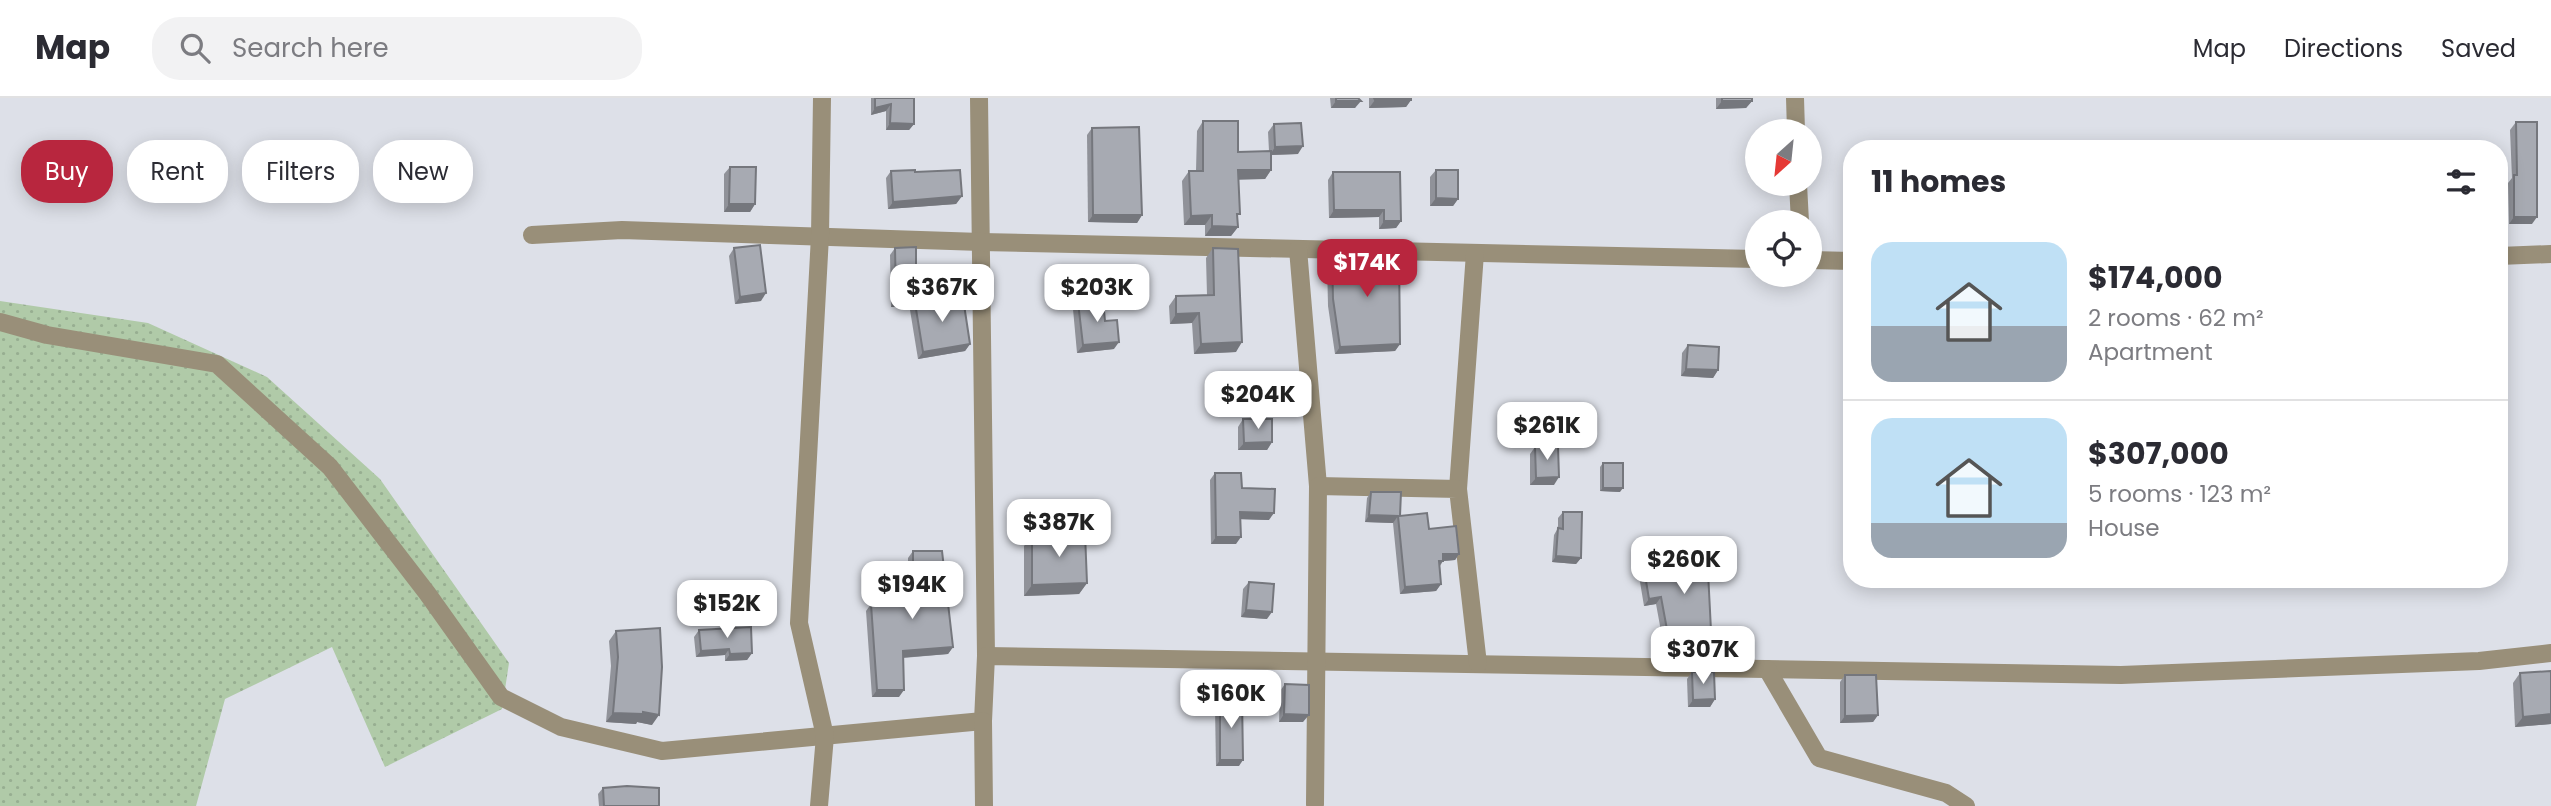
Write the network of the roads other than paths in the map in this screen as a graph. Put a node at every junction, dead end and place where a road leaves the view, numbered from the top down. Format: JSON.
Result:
{"nodes":[{"id":1,"x":822,"y":98,"type":"edge"},
{"id":2,"x":979,"y":98,"type":"edge"},
{"id":3,"x":1795,"y":98,"type":"edge"},
{"id":4,"x":1796,"y":119,"type":"edge"},
{"id":5,"x":532,"y":235,"type":"dead end"},
{"id":6,"x":820,"y":236,"type":"junction"},
{"id":7,"x":981,"y":242,"type":"junction"},
{"id":8,"x":1298,"y":249,"type":"junction"},
{"id":9,"x":1475,"y":253,"type":"junction"},
{"id":10,"x":2551,"y":254,"type":"edge"},
{"id":11,"x":2508,"y":256,"type":"edge"},
{"id":12,"x":1745,"y":259,"type":"edge"},
{"id":13,"x":1822,"y":260,"type":"edge"},
{"id":14,"x":1843,"y":261,"type":"edge"},
{"id":15,"x":0,"y":323,"type":"edge"},
{"id":16,"x":1318,"y":486,"type":"junction"},
{"id":17,"x":1458,"y":489,"type":"junction"},
{"id":18,"x":2551,"y":653,"type":"edge"},
{"id":19,"x":986,"y":656,"type":"junction"},
{"id":20,"x":1317,"y":662,"type":"junction"},
{"id":21,"x":1478,"y":664,"type":"junction"},
{"id":22,"x":1767,"y":669,"type":"junction"},
{"id":23,"x":983,"y":721,"type":"junction"},
{"id":24,"x":825,"y":736,"type":"junction"},
{"id":25,"x":1315,"y":804,"type":"dead end"},
{"id":26,"x":819,"y":806,"type":"edge"},
{"id":27,"x":984,"y":806,"type":"edge"},
{"id":28,"x":1966,"y":806,"type":"edge"}],
"edges":[{"from":1,"to":6,"type":"street"},
{"from":2,"to":7,"type":"street"},
{"from":3,"to":4,"type":"street"},
{"from":5,"to":6,"type":"street"},
{"from":6,"to":7,"type":"street"},
{"from":6,"to":24,"type":"street"},
{"from":7,"to":8,"type":"street"},
{"from":7,"to":19,"type":"street"},
{"from":8,"to":9,"type":"street"},
{"from":8,"to":16,"type":"street"},
{"from":9,"to":12,"type":"street"},
{"from":9,"to":17,"type":"street"},
{"from":10,"to":11,"type":"street"},
{"from":13,"to":14,"type":"street"},
{"from":15,"to":24,"type":"street"},
{"from":16,"to":17,"type":"street"},
{"from":16,"to":20,"type":"street"},
{"from":17,"to":21,"type":"street"},
{"from":18,"to":22,"type":"street"},
{"from":19,"to":20,"type":"street"},
{"from":19,"to":23,"type":"street"},
{"from":20,"to":21,"type":"street"},
{"from":20,"to":25,"type":"street"},
{"from":21,"to":22,"type":"street"},
{"from":22,"to":28,"type":"street"},
{"from":23,"to":24,"type":"street"},
{"from":23,"to":27,"type":"street"},
{"from":24,"to":26,"type":"street"}]}
